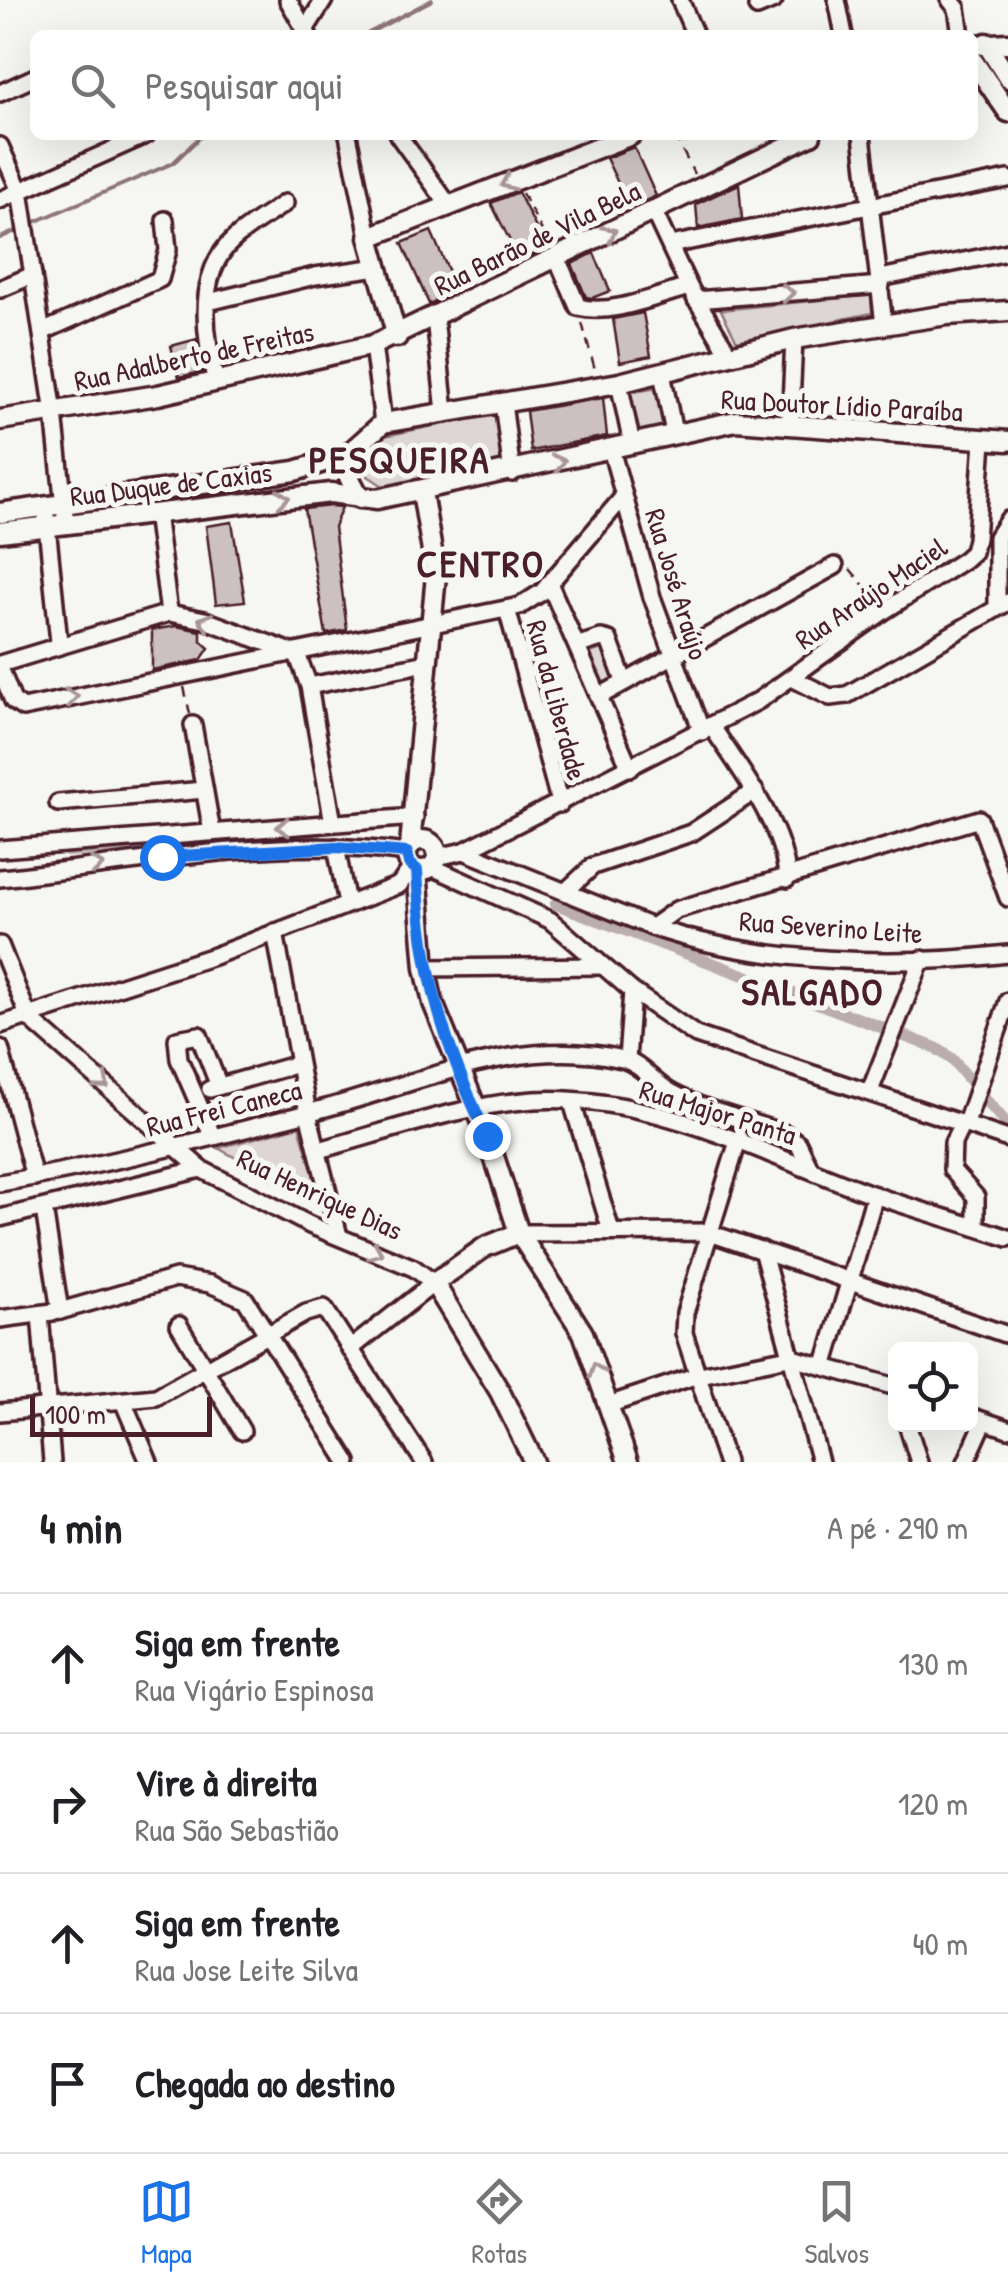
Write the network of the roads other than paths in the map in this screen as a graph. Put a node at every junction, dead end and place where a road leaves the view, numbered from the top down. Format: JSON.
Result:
{"nodes":[{"id":1,"x":288,"y":0,"type":"edge"},
{"id":2,"x":324,"y":0,"type":"edge"},
{"id":3,"x":680,"y":0,"type":"edge"},
{"id":4,"x":774,"y":0,"type":"edge"},
{"id":5,"x":849,"y":0,"type":"edge"},
{"id":6,"x":950,"y":0,"type":"edge"},
{"id":7,"x":837,"y":1,"type":"edge"},
{"id":8,"x":757,"y":7,"type":"dead end"},
{"id":9,"x":305,"y":30,"type":"edge"},
{"id":10,"x":307,"y":30,"type":"edge"},
{"id":11,"x":693,"y":30,"type":"edge"},
{"id":12,"x":843,"y":30,"type":"edge"},
{"id":13,"x":960,"y":30,"type":"edge"},
{"id":14,"x":1008,"y":43,"type":"edge"},
{"id":15,"x":991,"y":49,"type":"edge"},
{"id":16,"x":978,"y":71,"type":"edge"},
{"id":17,"x":1008,"y":78,"type":"edge"},
{"id":18,"x":30,"y":80,"type":"edge"},
{"id":19,"x":0,"y":92,"type":"edge"},
{"id":20,"x":1008,"y":112,"type":"edge"},
{"id":21,"x":135,"y":140,"type":"edge"},
{"id":22,"x":349,"y":140,"type":"edge"},
{"id":23,"x":402,"y":140,"type":"edge"},
{"id":24,"x":618,"y":140,"type":"edge"},
{"id":25,"x":800,"y":140,"type":"edge"},
{"id":26,"x":863,"y":140,"type":"edge"},
{"id":27,"x":0,"y":146,"type":"edge"},
{"id":28,"x":1008,"y":180,"type":"edge"},
{"id":29,"x":20,"y":191,"type":"junction"},
{"id":30,"x":0,"y":200,"type":"edge"},
{"id":31,"x":285,"y":204,"type":"dead end"},
{"id":32,"x":450,"y":207,"type":"junction"},
{"id":33,"x":872,"y":208,"type":"junction"},
{"id":34,"x":654,"y":212,"type":"junction"},
{"id":35,"x":165,"y":220,"type":"dead end"},
{"id":36,"x":369,"y":236,"type":"junction"},
{"id":37,"x":670,"y":245,"type":"junction"},
{"id":38,"x":1008,"y":252,"type":"edge"},
{"id":39,"x":557,"y":258,"type":"junction"},
{"id":40,"x":378,"y":267,"type":"junction"},
{"id":41,"x":33,"y":275,"type":"junction"},
{"id":42,"x":880,"y":281,"type":"junction"},
{"id":43,"x":0,"y":289,"type":"edge"},
{"id":44,"x":692,"y":294,"type":"junction"},
{"id":45,"x":208,"y":302,"type":"junction"},
{"id":46,"x":1008,"y":311,"type":"edge"},
{"id":47,"x":435,"y":318,"type":"junction"},
{"id":48,"x":884,"y":324,"type":"junction"},
{"id":49,"x":42,"y":332,"type":"junction"},
{"id":50,"x":397,"y":337,"type":"junction"},
{"id":51,"x":794,"y":340,"type":"junction"},
{"id":52,"x":373,"y":345,"type":"junction"},
{"id":53,"x":729,"y":354,"type":"junction"},
{"id":54,"x":662,"y":374,"type":"junction"},
{"id":55,"x":216,"y":382,"type":"junction"},
{"id":56,"x":619,"y":383,"type":"junction"},
{"id":57,"x":503,"y":403,"type":"junction"},
{"id":58,"x":445,"y":412,"type":"junction"},
{"id":59,"x":54,"y":413,"type":"junction"},
{"id":60,"x":0,"y":420,"type":"edge"},
{"id":61,"x":383,"y":423,"type":"junction"},
{"id":62,"x":790,"y":426,"type":"junction"},
{"id":63,"x":674,"y":433,"type":"junction"},
{"id":64,"x":983,"y":441,"type":"junction"},
{"id":65,"x":1008,"y":441,"type":"edge"},
{"id":66,"x":632,"y":444,"type":"junction"},
{"id":67,"x":610,"y":449,"type":"junction"},
{"id":68,"x":348,"y":455,"type":"junction"},
{"id":69,"x":512,"y":473,"type":"junction"},
{"id":70,"x":422,"y":492,"type":"junction"},
{"id":71,"x":624,"y":496,"type":"junction"},
{"id":72,"x":360,"y":498,"type":"junction"},
{"id":73,"x":54,"y":505,"type":"junction"},
{"id":74,"x":0,"y":513,"type":"edge"},
{"id":75,"x":156,"y":513,"type":"junction"},
{"id":76,"x":1008,"y":520,"type":"edge"},
{"id":77,"x":56,"y":526,"type":"junction"},
{"id":78,"x":0,"y":532,"type":"edge"},
{"id":79,"x":835,"y":566,"type":"road end"},
{"id":80,"x":550,"y":583,"type":"junction"},
{"id":81,"x":1003,"y":604,"type":"edge"},
{"id":82,"x":506,"y":609,"type":"junction"},
{"id":83,"x":169,"y":612,"type":"junction"},
{"id":84,"x":428,"y":628,"type":"junction"},
{"id":85,"x":59,"y":642,"type":"junction"},
{"id":86,"x":579,"y":645,"type":"junction"},
{"id":87,"x":296,"y":654,"type":"junction"},
{"id":88,"x":671,"y":655,"type":"junction"},
{"id":89,"x":427,"y":663,"type":"junction"},
{"id":90,"x":0,"y":666,"type":"edge"},
{"id":91,"x":792,"y":678,"type":"junction"},
{"id":92,"x":624,"y":681,"type":"junction"},
{"id":93,"x":309,"y":686,"type":"junction"},
{"id":94,"x":600,"y":696,"type":"junction"},
{"id":95,"x":193,"y":725,"type":"road end"},
{"id":96,"x":707,"y":730,"type":"junction"},
{"id":97,"x":630,"y":768,"type":"junction"},
{"id":98,"x":204,"y":790,"type":"junction"},
{"id":99,"x":755,"y":791,"type":"junction"},
{"id":100,"x":58,"y":802,"type":"dead end"},
{"id":101,"x":560,"y":804,"type":"junction"},
{"id":102,"x":415,"y":817,"type":"junction"},
{"id":103,"x":332,"y":824,"type":"junction"},
{"id":104,"x":212,"y":832,"type":"junction"},
{"id":105,"x":336,"y":847,"type":"junction"},
{"id":106,"x":0,"y":848,"type":"edge"},
{"id":107,"x":464,"y":851,"type":"junction"},
{"id":108,"x":420,"y":857,"type":"junction"},
{"id":109,"x":0,"y":878,"type":"edge"},
{"id":110,"x":787,"y":879,"type":"junction"},
{"id":111,"x":565,"y":892,"type":"junction"},
{"id":112,"x":1008,"y":898,"type":"edge"},
{"id":113,"x":347,"y":902,"type":"junction"},
{"id":114,"x":652,"y":927,"type":"junction"},
{"id":115,"x":275,"y":932,"type":"junction"},
{"id":116,"x":0,"y":945,"type":"edge"},
{"id":117,"x":1008,"y":954,"type":"edge"},
{"id":118,"x":922,"y":959,"type":"junction"},
{"id":119,"x":601,"y":966,"type":"junction"},
{"id":120,"x":425,"y":968,"type":"junction"},
{"id":121,"x":632,"y":991,"type":"junction"},
{"id":122,"x":1008,"y":1001,"type":"edge"},
{"id":123,"x":29,"y":1018,"type":"junction"},
{"id":124,"x":0,"y":1026,"type":"edge"},
{"id":125,"x":0,"y":1048,"type":"edge"},
{"id":126,"x":627,"y":1060,"type":"junction"},
{"id":127,"x":298,"y":1064,"type":"junction"},
{"id":128,"x":456,"y":1066,"type":"junction"},
{"id":129,"x":219,"y":1086,"type":"junction"},
{"id":130,"x":870,"y":1090,"type":"junction"},
{"id":131,"x":197,"y":1095,"type":"junction"},
{"id":132,"x":572,"y":1102,"type":"junction"},
{"id":133,"x":474,"y":1108,"type":"junction"},
{"id":134,"x":308,"y":1113,"type":"junction"},
{"id":135,"x":964,"y":1122,"type":"junction"},
{"id":136,"x":212,"y":1134,"type":"junction"},
{"id":137,"x":739,"y":1138,"type":"junction"},
{"id":138,"x":1008,"y":1139,"type":"edge"},
{"id":139,"x":172,"y":1144,"type":"junction"},
{"id":140,"x":318,"y":1150,"type":"junction"},
{"id":141,"x":809,"y":1166,"type":"junction"},
{"id":142,"x":201,"y":1169,"type":"junction"},
{"id":143,"x":34,"y":1177,"type":"junction"},
{"id":144,"x":0,"y":1183,"type":"edge"},
{"id":145,"x":875,"y":1196,"type":"junction"},
{"id":146,"x":44,"y":1209,"type":"junction"},
{"id":147,"x":0,"y":1218,"type":"edge"},
{"id":148,"x":976,"y":1227,"type":"junction"},
{"id":149,"x":611,"y":1232,"type":"junction"},
{"id":150,"x":708,"y":1232,"type":"junction"},
{"id":151,"x":520,"y":1233,"type":"junction"},
{"id":152,"x":339,"y":1236,"type":"junction"},
{"id":153,"x":1008,"y":1238,"type":"edge"},
{"id":154,"x":762,"y":1250,"type":"junction"},
{"id":155,"x":849,"y":1278,"type":"junction"},
{"id":156,"x":434,"y":1282,"type":"junction"},
{"id":157,"x":60,"y":1311,"type":"junction"},
{"id":158,"x":40,"y":1314,"type":"junction"},
{"id":159,"x":0,"y":1320,"type":"edge"},
{"id":160,"x":179,"y":1324,"type":"dead end"},
{"id":161,"x":1008,"y":1335,"type":"edge"},
{"id":162,"x":267,"y":1338,"type":"junction"},
{"id":163,"x":350,"y":1349,"type":"junction"},
{"id":164,"x":789,"y":1357,"type":"junction"},
{"id":165,"x":825,"y":1364,"type":"junction"},
{"id":166,"x":205,"y":1370,"type":"junction"},
{"id":167,"x":694,"y":1376,"type":"junction"},
{"id":168,"x":888,"y":1386,"type":"edge"},
{"id":169,"x":123,"y":1401,"type":"junction"},
{"id":170,"x":48,"y":1405,"type":"junction"},
{"id":171,"x":608,"y":1405,"type":"junction"},
{"id":172,"x":0,"y":1412,"type":"edge"},
{"id":173,"x":978,"y":1419,"type":"edge"},
{"id":174,"x":1006,"y":1424,"type":"edge"},
{"id":175,"x":242,"y":1431,"type":"dead end"},
{"id":176,"x":910,"y":1432,"type":"edge"},
{"id":177,"x":974,"y":1432,"type":"edge"},
{"id":178,"x":52,"y":1462,"type":"edge"},
{"id":179,"x":149,"y":1462,"type":"edge"},
{"id":180,"x":348,"y":1462,"type":"edge"},
{"id":181,"x":424,"y":1462,"type":"edge"},
{"id":182,"x":534,"y":1462,"type":"edge"},
{"id":183,"x":628,"y":1462,"type":"edge"},
{"id":184,"x":726,"y":1462,"type":"edge"},
{"id":185,"x":820,"y":1462,"type":"edge"},
{"id":186,"x":919,"y":1462,"type":"edge"},
{"id":187,"x":966,"y":1462,"type":"edge"}],
"edges":[{"from":1,"to":9,"type":"street"},
{"from":2,"to":10,"type":"street"},
{"from":3,"to":11,"type":"street"},
{"from":4,"to":8,"type":"street"},
{"from":5,"to":7,"type":"street"},
{"from":6,"to":13,"type":"street"},
{"from":7,"to":12,"type":"street"},
{"from":14,"to":15,"type":"main road"},
{"from":15,"to":17,"type":"main road"},
{"from":16,"to":20,"type":"main road"},
{"from":18,"to":19,"type":"street"},
{"from":21,"to":29,"type":"street"},
{"from":22,"to":36,"type":"street"},
{"from":23,"to":32,"type":"street"},
{"from":24,"to":32,"type":"main road","one_way":true},
{"from":25,"to":34,"type":"main road","name":"Rua Barão de Vila Bela"},
{"from":26,"to":33,"type":"street"},
{"from":27,"to":29,"type":"street"},
{"from":28,"to":33,"type":"street"},
{"from":29,"to":30,"type":"street"},
{"from":29,"to":41,"type":"street"},
{"from":31,"to":45,"type":"street"},
{"from":32,"to":36,"type":"main road"},
{"from":33,"to":37,"type":"street"},
{"from":33,"to":42,"type":"street"},
{"from":34,"to":37,"type":"street"},
{"from":39,"to":34,"type":"main road","name":"Rua Barão de Vila Bela","one_way":true},
{"from":35,"to":49,"type":"street"},
{"from":36,"to":40,"type":"main road"},
{"from":37,"to":44,"type":"street"},
{"from":38,"to":42,"type":"street"},
{"from":39,"to":44,"type":"street"},
{"from":39,"to":47,"type":"main road","name":"Rua Barão de Vila Bela"},
{"from":40,"to":45,"type":"street"},
{"from":40,"to":50,"type":"main road"},
{"from":41,"to":43,"type":"street"},
{"from":41,"to":49,"type":"street"},
{"from":44,"to":42,"type":"street","one_way":true},
{"from":42,"to":48,"type":"street"},
{"from":44,"to":53,"type":"street"},
{"from":45,"to":55,"type":"street"},
{"from":46,"to":48,"type":"main road"},
{"from":47,"to":50,"type":"main road","name":"Rua Barão de Vila Bela"},
{"from":47,"to":58,"type":"street"},
{"from":48,"to":51,"type":"main road"},
{"from":49,"to":59,"type":"street"},
{"from":50,"to":52,"type":"main road","name":"Rua Adalberto de Freitas"},
{"from":51,"to":53,"type":"main road"},
{"from":51,"to":62,"type":"street"},
{"from":52,"to":55,"type":"main road","name":"Rua Adalberto de Freitas"},
{"from":52,"to":61,"type":"street"},
{"from":53,"to":54,"type":"main road"},
{"from":54,"to":56,"type":"main road"},
{"from":54,"to":63,"type":"street"},
{"from":55,"to":59,"type":"main road","name":"Rua Adalberto de Freitas"},
{"from":56,"to":57,"type":"main road"},
{"from":56,"to":66,"type":"street"},
{"from":57,"to":58,"type":"main road"},
{"from":57,"to":69,"type":"street"},
{"from":58,"to":61,"type":"main road"},
{"from":59,"to":60,"type":"main road","name":"Rua Adalberto de Freitas"},
{"from":59,"to":73,"type":"street"},
{"from":61,"to":68,"type":"main road"},
{"from":62,"to":63,"type":"main road","name":"Rua Doutor Lídio Paraíba"},
{"from":62,"to":64,"type":"main road","name":"Rua Doutor Lídio Paraíba"},
{"from":63,"to":66,"type":"main road","name":"Rua Doutor Lídio Paraíba"},
{"from":64,"to":65,"type":"main road","name":"Rua Doutor Lídio Paraíba"},
{"from":64,"to":91,"type":"street","name":"Rua Araújo Maciel"},
{"from":66,"to":67,"type":"main road","name":"Rua Doutor Lídio Paraíba"},
{"from":69,"to":67,"type":"main road","name":"Rua Doutor Lídio Paraíba","one_way":true},
{"from":67,"to":71,"type":"street","name":"Rua José Araújo"},
{"from":68,"to":72,"type":"main road"},
{"from":68,"to":73,"type":"main road","name":"Rua Duque de Caxias"},
{"from":69,"to":70,"type":"main road","name":"Rua Duque de Caxias"},
{"from":70,"to":72,"type":"main road","name":"Rua Duque de Caxias"},
{"from":70,"to":84,"type":"main road"},
{"from":71,"to":80,"type":"street"},
{"from":71,"to":88,"type":"street","name":"Rua José Araújo"},
{"from":75,"to":72,"type":"main road","name":"Rua Duque de Caxias","one_way":true},
{"from":73,"to":74,"type":"main road","name":"Rua Duque de Caxias"},
{"from":73,"to":77,"type":"street"},
{"from":75,"to":77,"type":"main road","name":"Rua Duque de Caxias"},
{"from":75,"to":83,"type":"street"},
{"from":76,"to":81,"type":"street"},
{"from":77,"to":78,"type":"main road","name":"Rua Duque de Caxias"},
{"from":77,"to":85,"type":"street"},
{"from":79,"to":88,"type":"street"},
{"from":80,"to":82,"type":"street"},
{"from":80,"to":86,"type":"street"},
{"from":81,"to":91,"type":"street"},
{"from":82,"to":84,"type":"street"},
{"from":82,"to":101,"type":"street","name":"Rua da Liberdade"},
{"from":83,"to":85,"type":"street"},
{"from":87,"to":83,"type":"street","one_way":true},
{"from":84,"to":87,"type":"street"},
{"from":84,"to":89,"type":"main road"},
{"from":85,"to":90,"type":"street"},
{"from":86,"to":92,"type":"street"},
{"from":86,"to":94,"type":"street"},
{"from":90,"to":87,"type":"street","one_way":true},
{"from":87,"to":93,"type":"street"},
{"from":88,"to":92,"type":"street"},
{"from":88,"to":96,"type":"street","name":"Rua José Araújo"},
{"from":89,"to":93,"type":"street"},
{"from":89,"to":102,"type":"main road"},
{"from":91,"to":96,"type":"street","name":"Rua Araújo Maciel"},
{"from":92,"to":94,"type":"street"},
{"from":93,"to":103,"type":"street"},
{"from":94,"to":97,"type":"street"},
{"from":95,"to":98,"type":"street"},
{"from":96,"to":97,"type":"street","name":"Rua Araújo Maciel"},
{"from":96,"to":99,"type":"street","name":"Rua José Araújo"},
{"from":97,"to":101,"type":"street","name":"Rua Araújo Maciel"},
{"from":98,"to":100,"type":"street"},
{"from":98,"to":104,"type":"street"},
{"from":99,"to":110,"type":"street","name":"Rua José Araújo"},
{"from":99,"to":111,"type":"street"},
{"from":101,"to":107,"type":"street","name":"Rua Araújo Maciel"},
{"from":102,"to":103,"type":"street"},
{"from":102,"to":108,"type":"main road"},
{"from":103,"to":104,"type":"street","one_way":true},
{"from":104,"to":106,"type":"street"},
{"from":105,"to":108,"type":"street"},
{"from":109,"to":105,"type":"street","one_way":true},
{"from":105,"to":113,"type":"street"},
{"from":107,"to":108,"type":"street","name":"Rua Araújo Maciel"},
{"from":107,"to":111,"type":"street","name":"Rua Severino Leite"},
{"from":108,"to":113,"type":"street"},
{"from":108,"to":119,"type":"street"},
{"from":108,"to":120,"type":"main road"},
{"from":110,"to":112,"type":"street"},
{"from":110,"to":114,"type":"street"},
{"from":111,"to":114,"type":"street","name":"Rua Severino Leite"},
{"from":113,"to":115,"type":"street"},
{"from":114,"to":118,"type":"street","name":"Rua Severino Leite"},
{"from":115,"to":123,"type":"street"},
{"from":115,"to":127,"type":"street"},
{"from":116,"to":123,"type":"street"},
{"from":117,"to":118,"type":"street","name":"Rua Severino Leite"},
{"from":118,"to":130,"type":"street"},
{"from":119,"to":120,"type":"street"},
{"from":119,"to":121,"type":"street"},
{"from":120,"to":128,"type":"main road"},
{"from":121,"to":126,"type":"street"},
{"from":121,"to":130,"type":"street"},
{"from":122,"to":135,"type":"street"},
{"from":123,"to":124,"type":"street"},
{"from":123,"to":139,"type":"street","name":"Rua Henrique Dias","one_way":true},
{"from":125,"to":143,"type":"street"},
{"from":126,"to":128,"type":"street","name":"Rua Major Panta"},
{"from":126,"to":141,"type":"street","name":"Rua Major Panta"},
{"from":127,"to":129,"type":"street"},
{"from":127,"to":134,"type":"street"},
{"from":128,"to":133,"type":"main road"},
{"from":128,"to":134,"type":"street","name":"Rua Frei Caneca"},
{"from":129,"to":131,"type":"street"},
{"from":129,"to":131,"type":"street"},
{"from":130,"to":135,"type":"street"},
{"from":131,"to":136,"type":"street"},
{"from":132,"to":133,"type":"street","name":"Rua Major Panta"},
{"from":132,"to":137,"type":"street","name":"Rua Major Panta"},
{"from":132,"to":149,"type":"street"},
{"from":133,"to":140,"type":"street","name":"Rua Major Panta"},
{"from":133,"to":151,"type":"main road"},
{"from":134,"to":136,"type":"street","name":"Rua Frei Caneca"},
{"from":134,"to":140,"type":"street"},
{"from":135,"to":138,"type":"street"},
{"from":135,"to":148,"type":"street"},
{"from":136,"to":139,"type":"street","name":"Rua Frei Caneca"},
{"from":137,"to":141,"type":"street","name":"Rua Major Panta"},
{"from":137,"to":150,"type":"street"},
{"from":139,"to":142,"type":"street","name":"Rua Henrique Dias"},
{"from":139,"to":143,"type":"street","name":"Rua Frei Caneca"},
{"from":140,"to":152,"type":"street"},
{"from":141,"to":145,"type":"street","name":"Rua Major Panta"},
{"from":142,"to":146,"type":"street","name":"Rua Frei Caneca"},
{"from":142,"to":152,"type":"street","name":"Rua Henrique Dias"},
{"from":143,"to":144,"type":"street","name":"Rua Frei Caneca"},
{"from":145,"to":148,"type":"street","name":"Rua Major Panta"},
{"from":145,"to":155,"type":"street"},
{"from":146,"to":147,"type":"street","name":"Rua Frei Caneca"},
{"from":146,"to":157,"type":"street"},
{"from":148,"to":153,"type":"street","name":"Rua Major Panta"},
{"from":149,"to":150,"type":"street"},
{"from":149,"to":151,"type":"street"},
{"from":150,"to":154,"type":"street"},
{"from":150,"to":167,"type":"street"},
{"from":151,"to":156,"type":"main road"},
{"from":171,"to":151,"type":"main road","one_way":true},
{"from":152,"to":156,"type":"street","name":"Rua Henrique Dias","one_way":true},
{"from":154,"to":155,"type":"street"},
{"from":154,"to":164,"type":"street"},
{"from":155,"to":161,"type":"street"},
{"from":155,"to":165,"type":"street"},
{"from":156,"to":163,"type":"street"},
{"from":156,"to":182,"type":"main road"},
{"from":157,"to":158,"type":"street"},
{"from":157,"to":162,"type":"street"},
{"from":158,"to":159,"type":"street"},
{"from":158,"to":170,"type":"street"},
{"from":160,"to":166,"type":"street"},
{"from":162,"to":163,"type":"street"},
{"from":162,"to":166,"type":"street"},
{"from":162,"to":180,"type":"street"},
{"from":163,"to":181,"type":"street"},
{"from":164,"to":165,"type":"street"},
{"from":164,"to":167,"type":"street"},
{"from":164,"to":185,"type":"street"},
{"from":165,"to":168,"type":"street"},
{"from":166,"to":169,"type":"street"},
{"from":166,"to":175,"type":"street"},
{"from":167,"to":171,"type":"street"},
{"from":167,"to":184,"type":"street"},
{"from":169,"to":170,"type":"street"},
{"from":169,"to":179,"type":"street"},
{"from":170,"to":172,"type":"street"},
{"from":170,"to":178,"type":"street"},
{"from":171,"to":183,"type":"main road"},
{"from":173,"to":174,"type":"street"},
{"from":176,"to":186,"type":"street"},
{"from":177,"to":187,"type":"street"}]}
